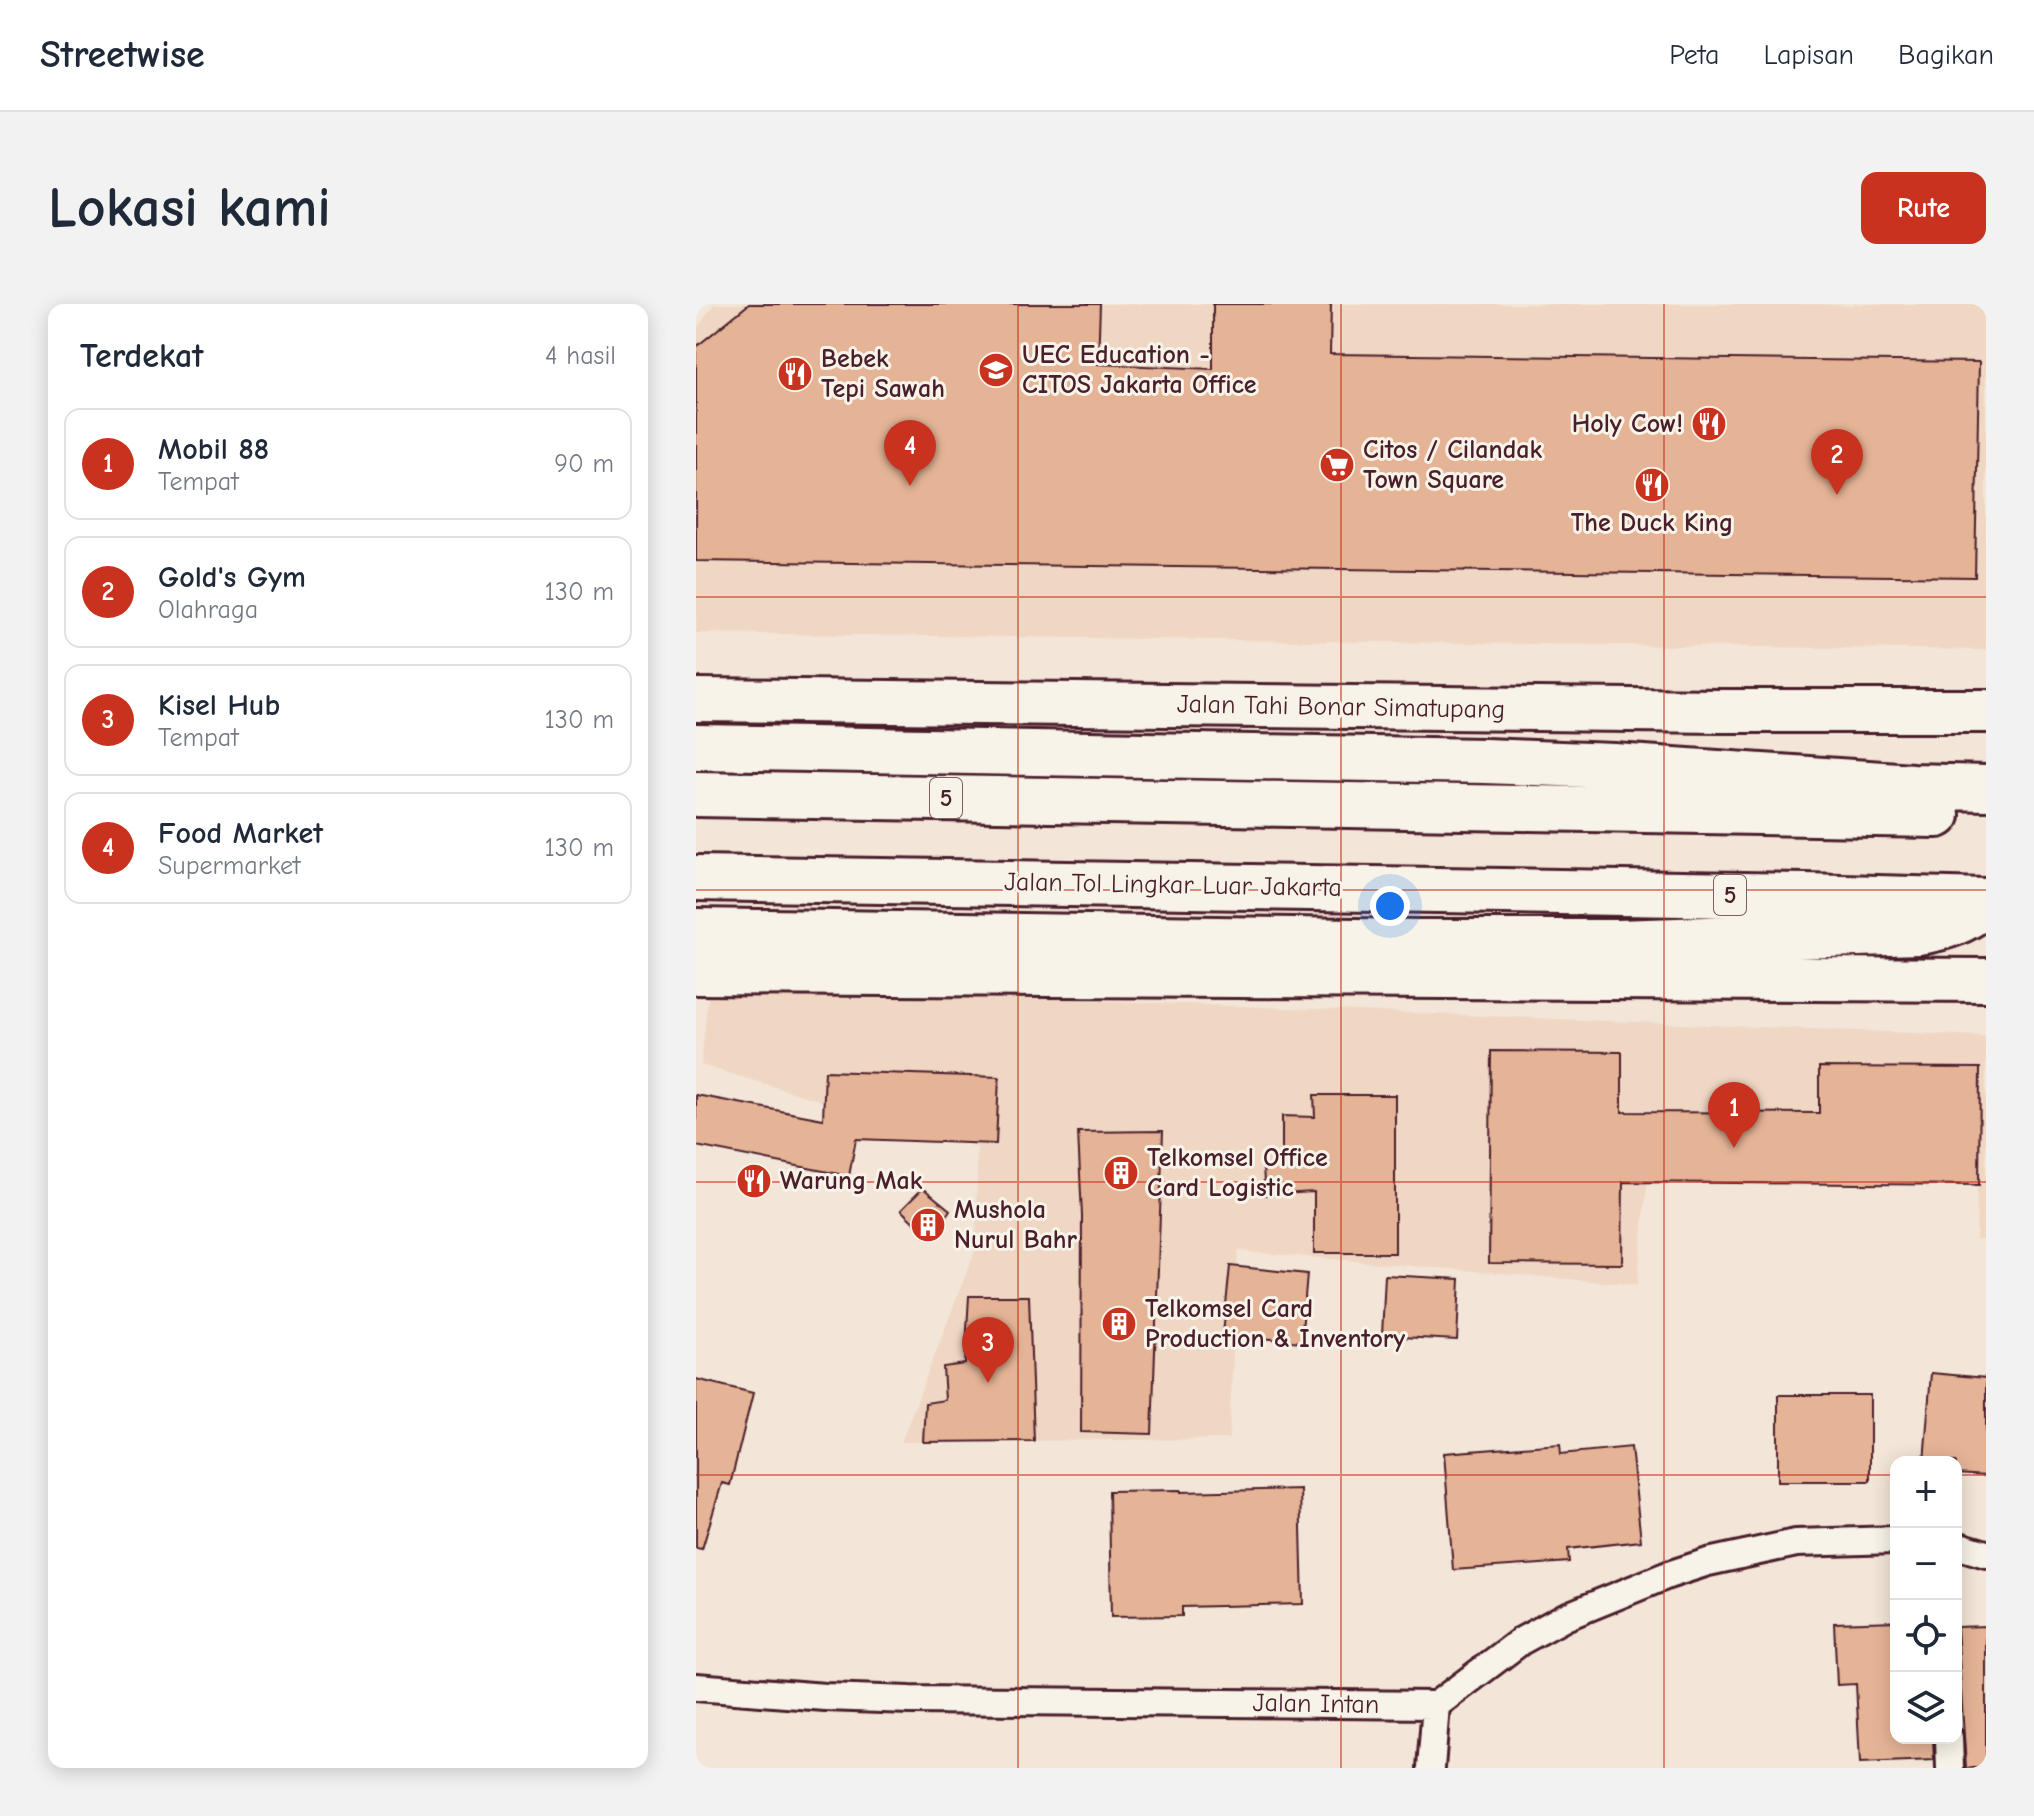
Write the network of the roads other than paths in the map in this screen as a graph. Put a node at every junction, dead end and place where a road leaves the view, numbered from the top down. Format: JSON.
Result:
{"nodes":[{"id":1,"x":696,"y":700,"type":"edge"},
{"id":2,"x":1986,"y":711,"type":"edge"},
{"id":3,"x":696,"y":747,"type":"edge"},
{"id":4,"x":1986,"y":788,"type":"edge"},
{"id":5,"x":696,"y":794,"type":"edge"},
{"id":6,"x":1986,"y":816,"type":"edge"},
{"id":7,"x":696,"y":878,"type":"edge"},
{"id":8,"x":1986,"y":902,"type":"edge"},
{"id":9,"x":696,"y":931,"type":"edge"},
{"id":10,"x":696,"y":973,"type":"edge"},
{"id":11,"x":1986,"y":980,"type":"edge"},
{"id":12,"x":1890,"y":1540,"type":"edge"},
{"id":13,"x":1962,"y":1547,"type":"edge"},
{"id":14,"x":1986,"y":1554,"type":"edge"},
{"id":15,"x":696,"y":1687,"type":"edge"},
{"id":16,"x":1436,"y":1705,"type":"junction"},
{"id":17,"x":1949,"y":1744,"type":"edge"},
{"id":18,"x":1431,"y":1768,"type":"edge"},
{"id":19,"x":1950,"y":1768,"type":"edge"}],
"edges":[{"from":1,"to":2,"type":"highway","name":"Jalan Tahi Bonar Simatupang"},
{"from":3,"to":4,"type":"highway"},
{"from":5,"to":6,"type":"highway","number":"5"},
{"from":7,"to":8,"type":"highway","name":"Jalan Tol Lingkar Luar Jakarta","number":"5"},
{"from":8,"to":9,"type":"highway"},
{"from":10,"to":11,"type":"highway"},
{"from":12,"to":16,"type":"street"},
{"from":13,"to":14,"type":"street"},
{"from":15,"to":16,"type":"street","name":"Jalan Intan"},
{"from":16,"to":18,"type":"street"},
{"from":17,"to":19,"type":"street"}]}
